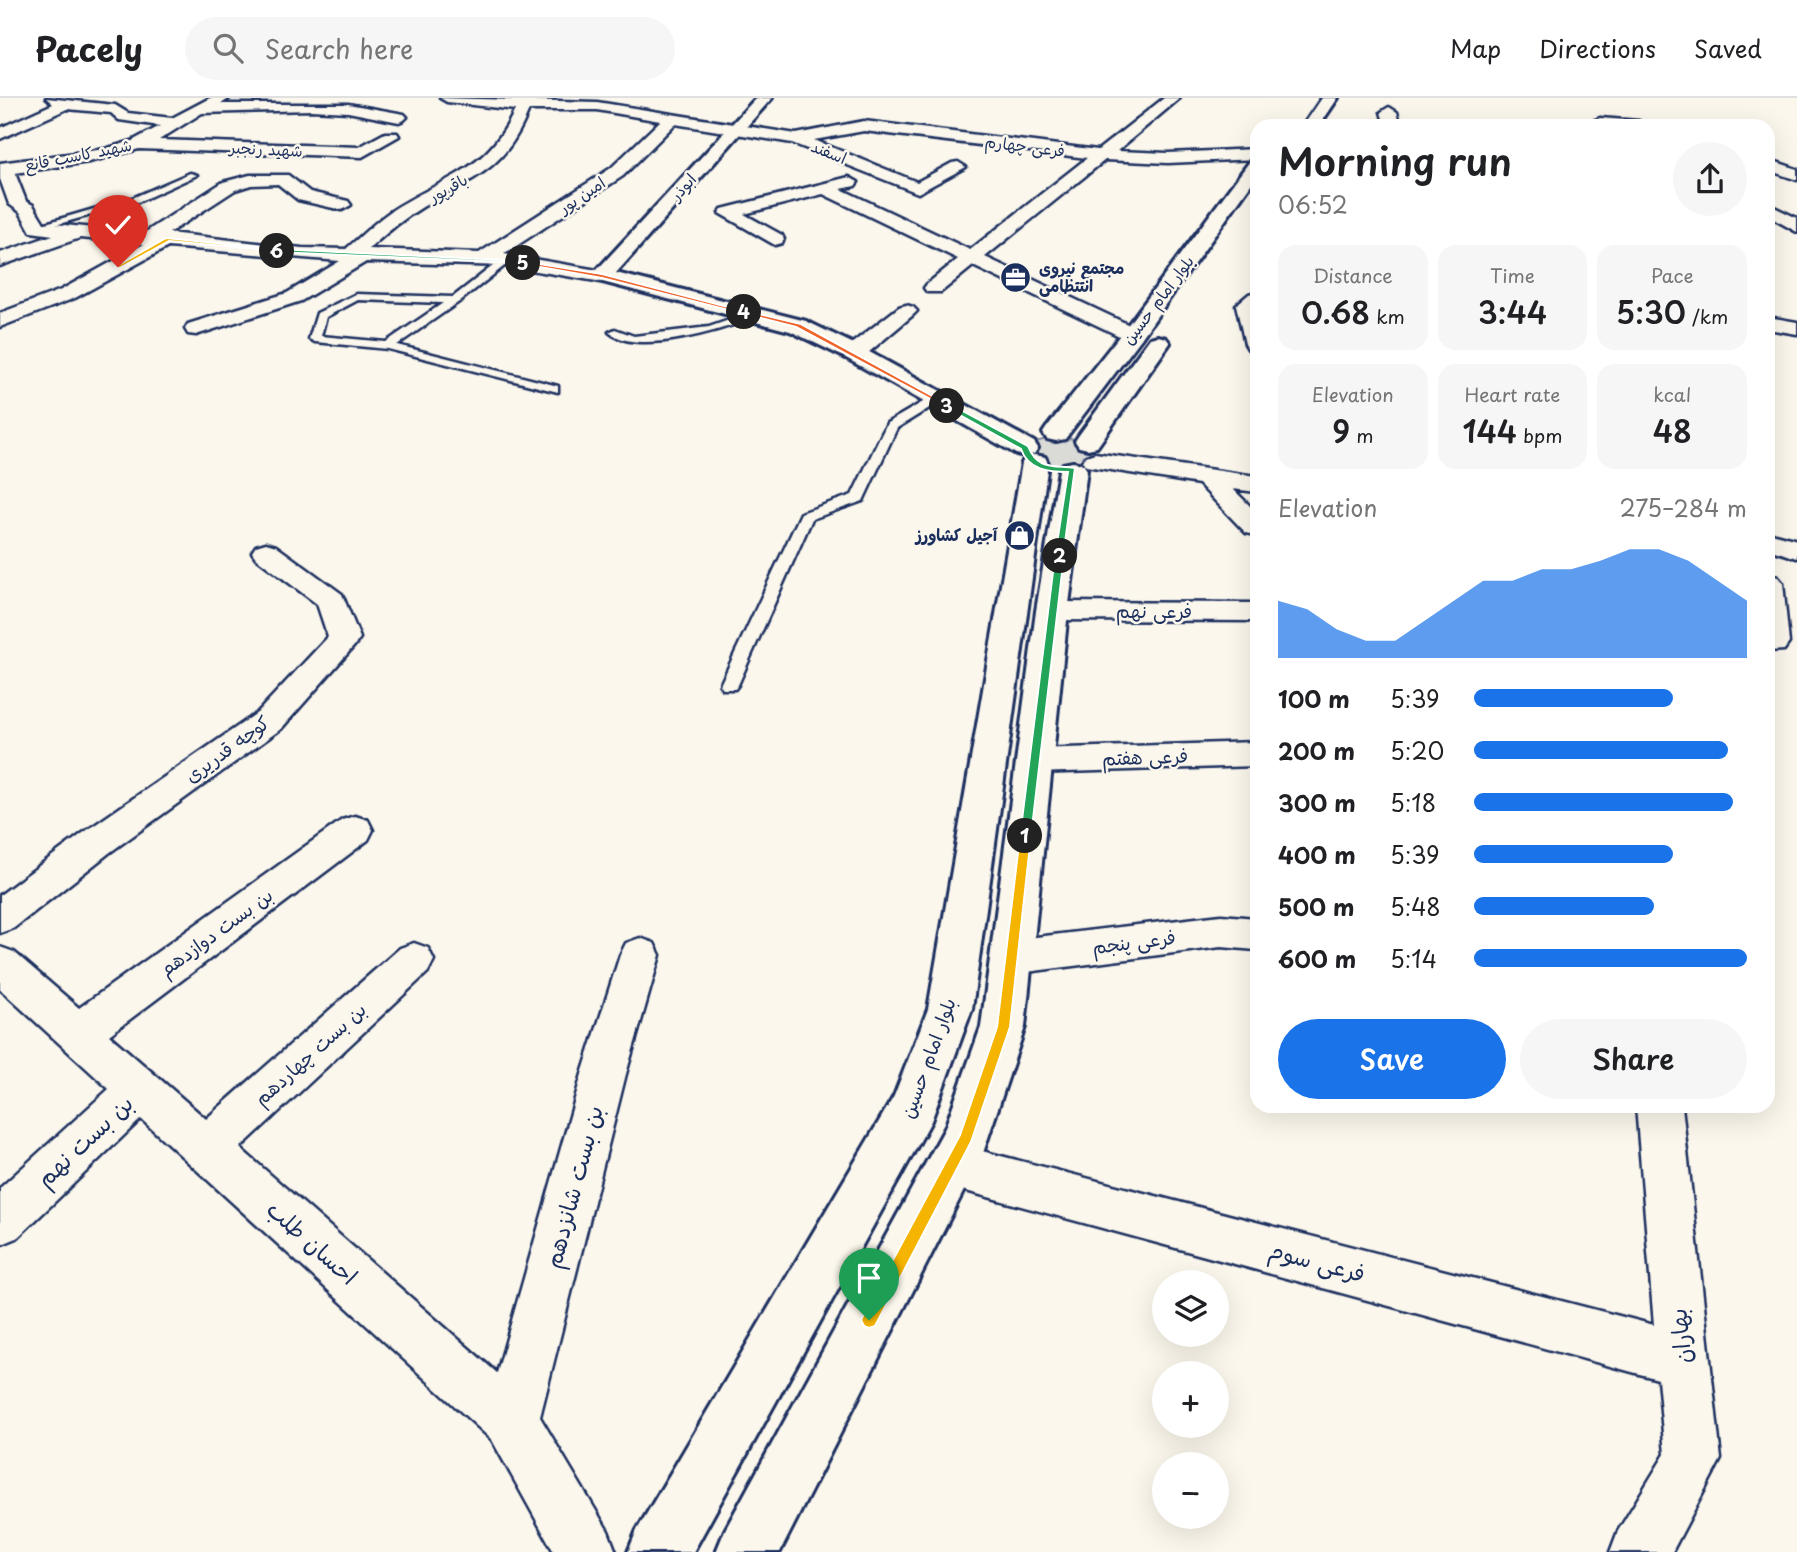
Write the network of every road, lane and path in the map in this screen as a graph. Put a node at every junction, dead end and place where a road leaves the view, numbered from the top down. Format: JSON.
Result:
{"nodes":[{"id":1,"x":118,"y":98,"type":"edge"},
{"id":2,"x":223,"y":98,"type":"edge"},
{"id":3,"x":447,"y":98,"type":"edge"},
{"id":4,"x":612,"y":98,"type":"edge"},
{"id":5,"x":764,"y":98,"type":"edge"},
{"id":6,"x":1172,"y":98,"type":"edge"},
{"id":7,"x":1330,"y":98,"type":"edge"},
{"id":8,"x":59,"y":101,"type":"edge"},
{"id":9,"x":524,"y":105,"type":"junction"},
{"id":10,"x":597,"y":106,"type":"junction"},
{"id":11,"x":93,"y":107,"type":"junction"},
{"id":12,"x":195,"y":109,"type":"junction"},
{"id":13,"x":399,"y":117,"type":"dead end"},
{"id":14,"x":672,"y":118,"type":"junction"},
{"id":15,"x":1316,"y":119,"type":"edge"},
{"id":16,"x":172,"y":123,"type":"junction"},
{"id":17,"x":736,"y":129,"type":"junction"},
{"id":18,"x":0,"y":134,"type":"edge"},
{"id":19,"x":391,"y":136,"type":"dead end"},
{"id":20,"x":1195,"y":138,"type":"dead end"},
{"id":21,"x":796,"y":139,"type":"junction"},
{"id":22,"x":138,"y":144,"type":"junction"},
{"id":23,"x":1250,"y":153,"type":"edge"},
{"id":24,"x":1100,"y":155,"type":"junction"},
{"id":25,"x":1185,"y":157,"type":"junction"},
{"id":26,"x":958,"y":167,"type":"dead end"},
{"id":27,"x":1775,"y":167,"type":"edge"},
{"id":28,"x":3,"y":168,"type":"edge"},
{"id":29,"x":1250,"y":173,"type":"edge"},
{"id":30,"x":881,"y":174,"type":"junction"},
{"id":31,"x":193,"y":175,"type":"dead end"},
{"id":32,"x":1797,"y":175,"type":"edge"},
{"id":33,"x":825,"y":188,"type":"junction"},
{"id":34,"x":9,"y":204,"type":"edge"},
{"id":35,"x":342,"y":205,"type":"dead end"},
{"id":36,"x":1775,"y":213,"type":"edge"},
{"id":37,"x":1796,"y":225,"type":"edge"},
{"id":38,"x":37,"y":227,"type":"junction"},
{"id":39,"x":79,"y":232,"type":"junction"},
{"id":40,"x":159,"y":239,"type":"junction"},
{"id":41,"x":775,"y":239,"type":"dead end"},
{"id":42,"x":359,"y":254,"type":"junction"},
{"id":43,"x":971,"y":258,"type":"junction"},
{"id":44,"x":483,"y":259,"type":"junction"},
{"id":45,"x":0,"y":260,"type":"edge"},
{"id":46,"x":507,"y":260,"type":"junction"},
{"id":47,"x":602,"y":276,"type":"junction"},
{"id":48,"x":934,"y":288,"type":"dead end"},
{"id":49,"x":456,"y":300,"type":"junction"},
{"id":50,"x":1250,"y":302,"type":"edge"},
{"id":51,"x":906,"y":311,"type":"dead end"},
{"id":52,"x":755,"y":314,"type":"junction"},
{"id":53,"x":0,"y":321,"type":"edge"},
{"id":54,"x":1775,"y":324,"type":"edge"},
{"id":55,"x":1250,"y":326,"type":"edge"},
{"id":56,"x":1797,"y":328,"type":"edge"},
{"id":57,"x":196,"y":329,"type":"dead end"},
{"id":58,"x":1167,"y":330,"type":"dead end"},
{"id":59,"x":615,"y":332,"type":"dead end"},
{"id":60,"x":1132,"y":335,"type":"junction"},
{"id":61,"x":388,"y":346,"type":"junction"},
{"id":62,"x":854,"y":353,"type":"junction"},
{"id":63,"x":554,"y":389,"type":"dead end"},
{"id":64,"x":935,"y":399,"type":"junction"},
{"id":65,"x":1062,"y":453,"type":"junction"},
{"id":66,"x":1208,"y":478,"type":"junction"},
{"id":67,"x":1250,"y":483,"type":"edge"},
{"id":68,"x":1250,"y":521,"type":"edge"},
{"id":69,"x":1775,"y":542,"type":"edge"},
{"id":70,"x":1797,"y":549,"type":"edge"},
{"id":71,"x":266,"y":552,"type":"dead end"},
{"id":72,"x":1052,"y":611,"type":"junction"},
{"id":73,"x":1250,"y":612,"type":"edge"},
{"id":74,"x":729,"y":685,"type":"dead end"},
{"id":75,"x":1250,"y":754,"type":"edge"},
{"id":76,"x":1034,"y":761,"type":"junction"},
{"id":77,"x":355,"y":830,"type":"dead end"},
{"id":78,"x":0,"y":917,"type":"edge"},
{"id":79,"x":1250,"y":933,"type":"edge"},
{"id":80,"x":640,"y":955,"type":"dead end"},
{"id":81,"x":1012,"y":957,"type":"junction"},
{"id":82,"x":414,"y":960,"type":"dead end"},
{"id":83,"x":6,"y":979,"type":"edge"},
{"id":84,"x":77,"y":1034,"type":"junction"},
{"id":85,"x":140,"y":1090,"type":"junction"},
{"id":86,"x":1660,"y":1113,"type":"edge"},
{"id":87,"x":206,"y":1149,"type":"junction"},
{"id":88,"x":951,"y":1166,"type":"junction"},
{"id":89,"x":0,"y":1221,"type":"edge"},
{"id":90,"x":1683,"y":1359,"type":"junction"},
{"id":91,"x":511,"y":1421,"type":"junction"},
{"id":92,"x":587,"y":1552,"type":"edge"},
{"id":93,"x":659,"y":1552,"type":"edge"},
{"id":94,"x":747,"y":1552,"type":"edge"},
{"id":95,"x":1639,"y":1552,"type":"edge"}],
"edges":[{"from":1,"to":11,"type":"street"},
{"from":2,"to":12,"type":"street","name":"شهید کاسب قانع"},
{"from":3,"to":9,"type":"street","name":"اسفند"},
{"from":4,"to":10,"type":"street"},
{"from":5,"to":17,"type":"street","name":"ابوذر"},
{"from":6,"to":24,"type":"street"},
{"from":7,"to":15,"type":"street"},
{"from":8,"to":11,"type":"street"},
{"from":8,"to":18,"type":"street"},
{"from":9,"to":10,"type":"street","name":"اسفند"},
{"from":9,"to":42,"type":"street","name":"باقرپور"},
{"from":10,"to":14,"type":"street","name":"اسفند"},
{"from":11,"to":16,"type":"street"},
{"from":12,"to":13,"type":"street"},
{"from":12,"to":16,"type":"street","name":"شهید کاسب قانع"},
{"from":14,"to":17,"type":"street","name":"اسفند"},
{"from":14,"to":44,"type":"street","name":"امین پور"},
{"from":16,"to":22,"type":"street","name":"شهید کاسب قانع"},
{"from":17,"to":21,"type":"street","name":"اسفند"},
{"from":17,"to":47,"type":"street","name":"ابوذر"},
{"from":19,"to":22,"type":"street","name":"شهید رنجبر"},
{"from":20,"to":25,"type":"street"},
{"from":21,"to":24,"type":"street","name":"فرعی چهارم"},
{"from":21,"to":30,"type":"street","name":"اسفند"},
{"from":22,"to":28,"type":"street","name":"شهید کاسب قانع"},
{"from":23,"to":25,"type":"street","name":"فرعی چهارم"},
{"from":24,"to":25,"type":"street","name":"فرعی چهارم"},
{"from":24,"to":43,"type":"street"},
{"from":26,"to":30,"type":"street","name":"اسفند"},
{"from":27,"to":32,"type":"street"},
{"from":28,"to":34,"type":"street"},
{"from":29,"to":60,"type":"street","name":"بلوار امام حسین"},
{"from":30,"to":33,"type":"street"},
{"from":31,"to":38,"type":"lane"},
{"from":33,"to":41,"type":"street"},
{"from":33,"to":43,"type":"street"},
{"from":34,"to":38,"type":"street"},
{"from":35,"to":40,"type":"street"},
{"from":36,"to":37,"type":"street"},
{"from":38,"to":39,"type":"street"},
{"from":39,"to":40,"type":"street"},
{"from":39,"to":45,"type":"street"},
{"from":40,"to":42,"type":"street"},
{"from":40,"to":53,"type":"street"},
{"from":42,"to":44,"type":"street"},
{"from":42,"to":57,"type":"street"},
{"from":43,"to":48,"type":"street"},
{"from":43,"to":60,"type":"street"},
{"from":44,"to":46,"type":"street"},
{"from":46,"to":47,"type":"street"},
{"from":46,"to":49,"type":"lane"},
{"from":47,"to":52,"type":"street"},
{"from":49,"to":61,"type":"lane"},
{"from":49,"to":61,"type":"lane"},
{"from":50,"to":55,"type":"street"},
{"from":51,"to":62,"type":"street"},
{"from":52,"to":59,"type":"lane"},
{"from":52,"to":62,"type":"street"},
{"from":54,"to":56,"type":"street"},
{"from":58,"to":65,"type":"street","name":"بلوار امام حسین"},
{"from":60,"to":65,"type":"street","name":"بلوار امام حسین"},
{"from":61,"to":63,"type":"lane"},
{"from":62,"to":64,"type":"street"},
{"from":64,"to":65,"type":"street"},
{"from":64,"to":74,"type":"lane"},
{"from":65,"to":66,"type":"street"},
{"from":65,"to":72,"type":"street","name":"بلوار امام حسین"},
{"from":65,"to":93,"type":"street","name":"بلوار امام حسین"},
{"from":66,"to":67,"type":"street"},
{"from":66,"to":68,"type":"street"},
{"from":69,"to":70,"type":"street"},
{"from":71,"to":78,"type":"street","name":"کوچه قدریری"},
{"from":72,"to":73,"type":"street","name":"فرعی نهم"},
{"from":72,"to":76,"type":"street","name":"بلوار امام حسین"},
{"from":75,"to":76,"type":"street","name":"فرعی هفتم"},
{"from":76,"to":81,"type":"street","name":"بلوار امام حسین"},
{"from":77,"to":84,"type":"street","name":"بن بست دوازدهم"},
{"from":79,"to":81,"type":"street","name":"فرعی پنجم"},
{"from":80,"to":91,"type":"street","name":"بن بست شانزدهم"},
{"from":81,"to":88,"type":"street","name":"بلوار امام حسین"},
{"from":82,"to":87,"type":"street","name":"بن بست چهاردهم"},
{"from":83,"to":84,"type":"street","name":"احسان طلب"},
{"from":84,"to":85,"type":"street","name":"احسان طلب"},
{"from":85,"to":87,"type":"street","name":"احسان طلب"},
{"from":85,"to":89,"type":"street","name":"بن بست نهم"},
{"from":86,"to":90,"type":"street","name":"بهاران"},
{"from":87,"to":91,"type":"street","name":"احسان طلب"},
{"from":88,"to":90,"type":"street","name":"فرعی سوم"},
{"from":88,"to":94,"type":"street","name":"بلوار امام حسین"},
{"from":90,"to":95,"type":"street","name":"بهاران"},
{"from":91,"to":92,"type":"street","name":"احسان طلب"}]}
